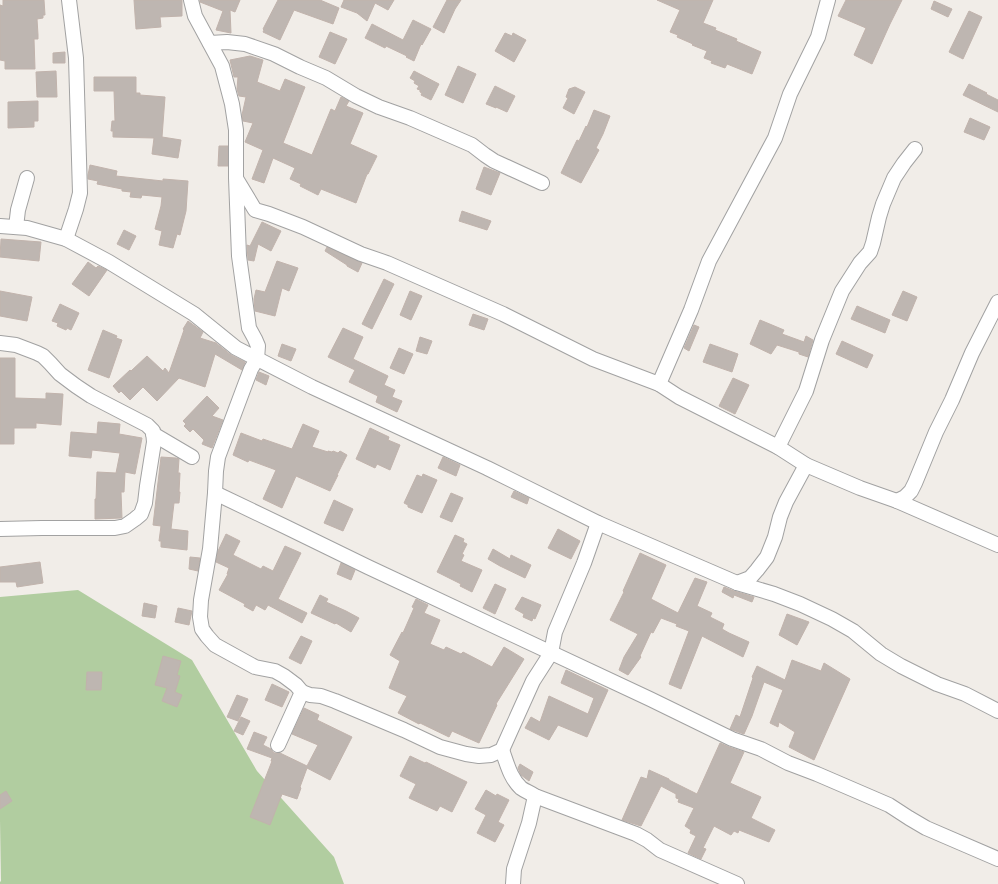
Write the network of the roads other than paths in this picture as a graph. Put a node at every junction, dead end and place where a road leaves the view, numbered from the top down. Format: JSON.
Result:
{"nodes":[{"id":1,"x":69,"y":0,"type":"edge"},
{"id":2,"x":191,"y":0,"type":"edge"},
{"id":3,"x":826,"y":1,"type":"edge"},
{"id":4,"x":210,"y":43,"type":"junction"},
{"id":5,"x":915,"y":149,"type":"dead end"},
{"id":6,"x":27,"y":178,"type":"dead end"},
{"id":7,"x":236,"y":178,"type":"junction"},
{"id":8,"x":542,"y":183,"type":"dead end"},
{"id":9,"x":0,"y":226,"type":"edge"},
{"id":10,"x":16,"y":227,"type":"junction"},
{"id":11,"x":66,"y":239,"type":"junction"},
{"id":12,"x":998,"y":302,"type":"edge"},
{"id":13,"x":249,"y":328,"type":"junction"},
{"id":14,"x":0,"y":343,"type":"edge"},
{"id":15,"x":236,"y":348,"type":"junction"},
{"id":16,"x":257,"y":359,"type":"junction"},
{"id":17,"x":659,"y":384,"type":"junction"},
{"id":18,"x":153,"y":434,"type":"junction"},
{"id":19,"x":778,"y":447,"type":"junction"},
{"id":20,"x":192,"y":457,"type":"dead end"},
{"id":21,"x":806,"y":465,"type":"junction"},
{"id":22,"x":215,"y":493,"type":"junction"},
{"id":23,"x":897,"y":501,"type":"junction"},
{"id":24,"x":598,"y":523,"type":"junction"},
{"id":25,"x":0,"y":529,"type":"edge"},
{"id":26,"x":998,"y":545,"type":"edge"},
{"id":27,"x":737,"y":583,"type":"junction"},
{"id":28,"x":551,"y":653,"type":"junction"},
{"id":29,"x":302,"y":692,"type":"junction"},
{"id":30,"x":998,"y":711,"type":"edge"},
{"id":31,"x":278,"y":745,"type":"dead end"},
{"id":32,"x":502,"y":750,"type":"junction"},
{"id":33,"x":535,"y":796,"type":"junction"},
{"id":34,"x":998,"y":859,"type":"edge"},
{"id":35,"x":513,"y":884,"type":"edge"},
{"id":36,"x":737,"y":884,"type":"edge"}],
"edges":[{"from":1,"to":11,"type":"street"},
{"from":2,"to":4,"type":"street"},
{"from":3,"to":17,"type":"street"},
{"from":4,"to":7,"type":"street"},
{"from":4,"to":8,"type":"street"},
{"from":5,"to":19,"type":"street"},
{"from":6,"to":10,"type":"street"},
{"from":7,"to":13,"type":"street"},
{"from":7,"to":17,"type":"street"},
{"from":9,"to":10,"type":"street"},
{"from":10,"to":11,"type":"street"},
{"from":11,"to":15,"type":"street"},
{"from":12,"to":23,"type":"street"},
{"from":13,"to":15,"type":"street"},
{"from":13,"to":16,"type":"street"},
{"from":14,"to":18,"type":"street"},
{"from":15,"to":16,"type":"street"},
{"from":16,"to":22,"type":"street"},
{"from":16,"to":24,"type":"street"},
{"from":17,"to":19,"type":"street"},
{"from":18,"to":20,"type":"street"},
{"from":18,"to":25,"type":"street"},
{"from":19,"to":21,"type":"street"},
{"from":21,"to":23,"type":"street"},
{"from":21,"to":27,"type":"street"},
{"from":22,"to":28,"type":"street"},
{"from":22,"to":29,"type":"street"},
{"from":23,"to":26,"type":"street"},
{"from":24,"to":27,"type":"street"},
{"from":24,"to":28,"type":"street"},
{"from":27,"to":30,"type":"street"},
{"from":28,"to":32,"type":"street"},
{"from":28,"to":34,"type":"street"},
{"from":29,"to":31,"type":"street"},
{"from":29,"to":32,"type":"street"},
{"from":32,"to":33,"type":"street"},
{"from":33,"to":35,"type":"street"},
{"from":33,"to":36,"type":"street"}]}
